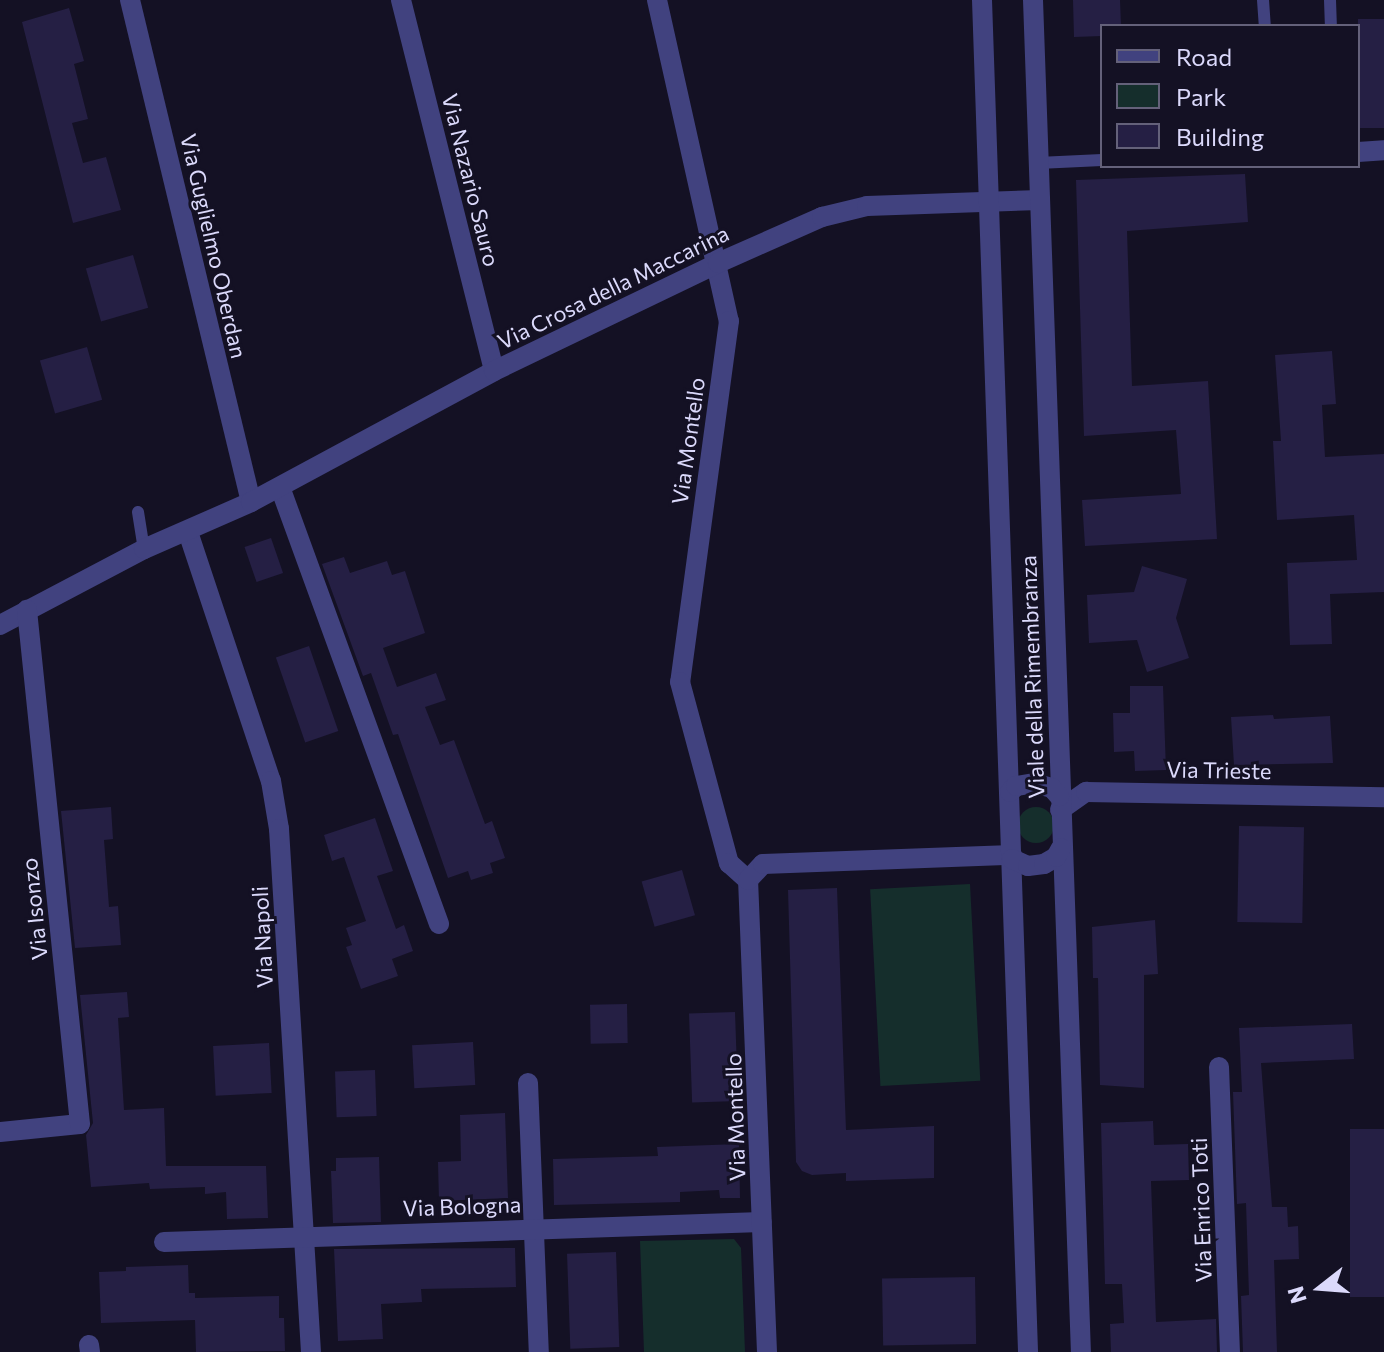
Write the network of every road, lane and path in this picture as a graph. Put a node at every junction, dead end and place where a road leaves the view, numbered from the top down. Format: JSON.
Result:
{"nodes":[{"id":1,"x":130,"y":0,"type":"edge"},
{"id":2,"x":401,"y":0,"type":"edge"},
{"id":3,"x":657,"y":0,"type":"edge"},
{"id":4,"x":982,"y":0,"type":"edge"},
{"id":5,"x":1033,"y":0,"type":"edge"},
{"id":6,"x":1263,"y":0,"type":"edge"},
{"id":7,"x":1330,"y":0,"type":"edge"},
{"id":8,"x":1265,"y":24,"type":"edge"},
{"id":9,"x":1331,"y":24,"type":"edge"},
{"id":10,"x":1384,"y":150,"type":"edge"},
{"id":11,"x":1360,"y":152,"type":"edge"},
{"id":12,"x":1100,"y":160,"type":"edge"},
{"id":13,"x":1038,"y":163,"type":"junction"},
{"id":14,"x":1040,"y":200,"type":"junction"},
{"id":15,"x":989,"y":202,"type":"junction"},
{"id":16,"x":718,"y":263,"type":"junction"},
{"id":17,"x":494,"y":371,"type":"junction"},
{"id":18,"x":280,"y":487,"type":"junction"},
{"id":19,"x":251,"y":502,"type":"junction"},
{"id":20,"x":138,"y":512,"type":"dead end"},
{"id":21,"x":188,"y":532,"type":"junction"},
{"id":22,"x":144,"y":549,"type":"junction"},
{"id":23,"x":0,"y":602,"type":"edge"},
{"id":24,"x":27,"y":610,"type":"junction"},
{"id":25,"x":3,"y":624,"type":"edge"},
{"id":26,"x":1010,"y":792,"type":"junction"},
{"id":27,"x":1384,"y":797,"type":"edge"},
{"id":28,"x":1060,"y":803,"type":"junction"},
{"id":29,"x":1061,"y":848,"type":"junction"},
{"id":30,"x":1012,"y":857,"type":"junction"},
{"id":31,"x":748,"y":880,"type":"junction"},
{"id":32,"x":439,"y":924,"type":"dead end"},
{"id":33,"x":1219,"y":1067,"type":"dead end"},
{"id":34,"x":528,"y":1083,"type":"dead end"},
{"id":35,"x":0,"y":1132,"type":"edge"},
{"id":36,"x":762,"y":1222,"type":"junction"},
{"id":37,"x":534,"y":1227,"type":"junction"},
{"id":38,"x":304,"y":1235,"type":"junction"},
{"id":39,"x":164,"y":1242,"type":"dead end"},
{"id":40,"x":311,"y":1352,"type":"edge"},
{"id":41,"x":539,"y":1352,"type":"edge"},
{"id":42,"x":767,"y":1352,"type":"edge"},
{"id":43,"x":1028,"y":1352,"type":"edge"},
{"id":44,"x":1081,"y":1352,"type":"edge"},
{"id":45,"x":1230,"y":1352,"type":"edge"}],
"edges":[{"from":1,"to":19,"type":"street","name":"Via Guglielmo Oberdan"},
{"from":2,"to":17,"type":"street","name":"Via Nazario Sauro"},
{"from":3,"to":16,"type":"street","name":"Via Montello"},
{"from":4,"to":15,"type":"street","name":"Viale della Rimembranza"},
{"from":5,"to":13,"type":"street","name":"Viale della Rimembranza"},
{"from":6,"to":8,"type":"lane"},
{"from":7,"to":9,"type":"lane"},
{"from":10,"to":11,"type":"street"},
{"from":12,"to":13,"type":"lane"},
{"from":13,"to":14,"type":"street","name":"Viale della Rimembranza"},
{"from":14,"to":15,"type":"street","name":"Via Crosa della Maccarina"},
{"from":14,"to":28,"type":"street","name":"Viale della Rimembranza"},
{"from":15,"to":16,"type":"street","name":"Via Crosa della Maccarina"},
{"from":15,"to":26,"type":"street","name":"Viale della Rimembranza"},
{"from":16,"to":17,"type":"street","name":"Via Crosa della Maccarina"},
{"from":16,"to":31,"type":"street","name":"Via Montello"},
{"from":17,"to":18,"type":"street","name":"Via Crosa della Maccarina"},
{"from":18,"to":19,"type":"street","name":"Via Crosa della Maccarina"},
{"from":18,"to":32,"type":"street"},
{"from":19,"to":21,"type":"street","name":"Via Crosa della Maccarina"},
{"from":20,"to":22,"type":"lane"},
{"from":21,"to":22,"type":"street","name":"Via Crosa della Maccarina"},
{"from":21,"to":38,"type":"street","name":"Via Napoli"},
{"from":22,"to":24,"type":"street","name":"Via Crosa della Maccarina"},
{"from":23,"to":25,"type":"street"},
{"from":24,"to":25,"type":"street","name":"Via Crosa della Maccarina"},
{"from":24,"to":35,"type":"street","name":"Via Isonzo"},
{"from":26,"to":28,"type":"street"},
{"from":26,"to":30,"type":"street","name":"Viale della Rimembranza"},
{"from":27,"to":28,"type":"street","name":"Via Trieste"},
{"from":28,"to":29,"type":"street","name":"Viale della Rimembranza"},
{"from":29,"to":30,"type":"street"},
{"from":29,"to":44,"type":"street","name":"Viale della Rimembranza"},
{"from":30,"to":31,"type":"street"},
{"from":30,"to":43,"type":"street","name":"Viale della Rimembranza"},
{"from":31,"to":36,"type":"street","name":"Via Montello"},
{"from":33,"to":45,"type":"street","name":"Via Enrico Toti"},
{"from":34,"to":37,"type":"street"},
{"from":36,"to":37,"type":"street","name":"Via Bologna"},
{"from":36,"to":42,"type":"street","name":"Via Montello"},
{"from":37,"to":38,"type":"street","name":"Via Bologna"},
{"from":37,"to":41,"type":"street"},
{"from":38,"to":39,"type":"street","name":"Via Bologna"},
{"from":38,"to":40,"type":"street","name":"Via Napoli"}]}
